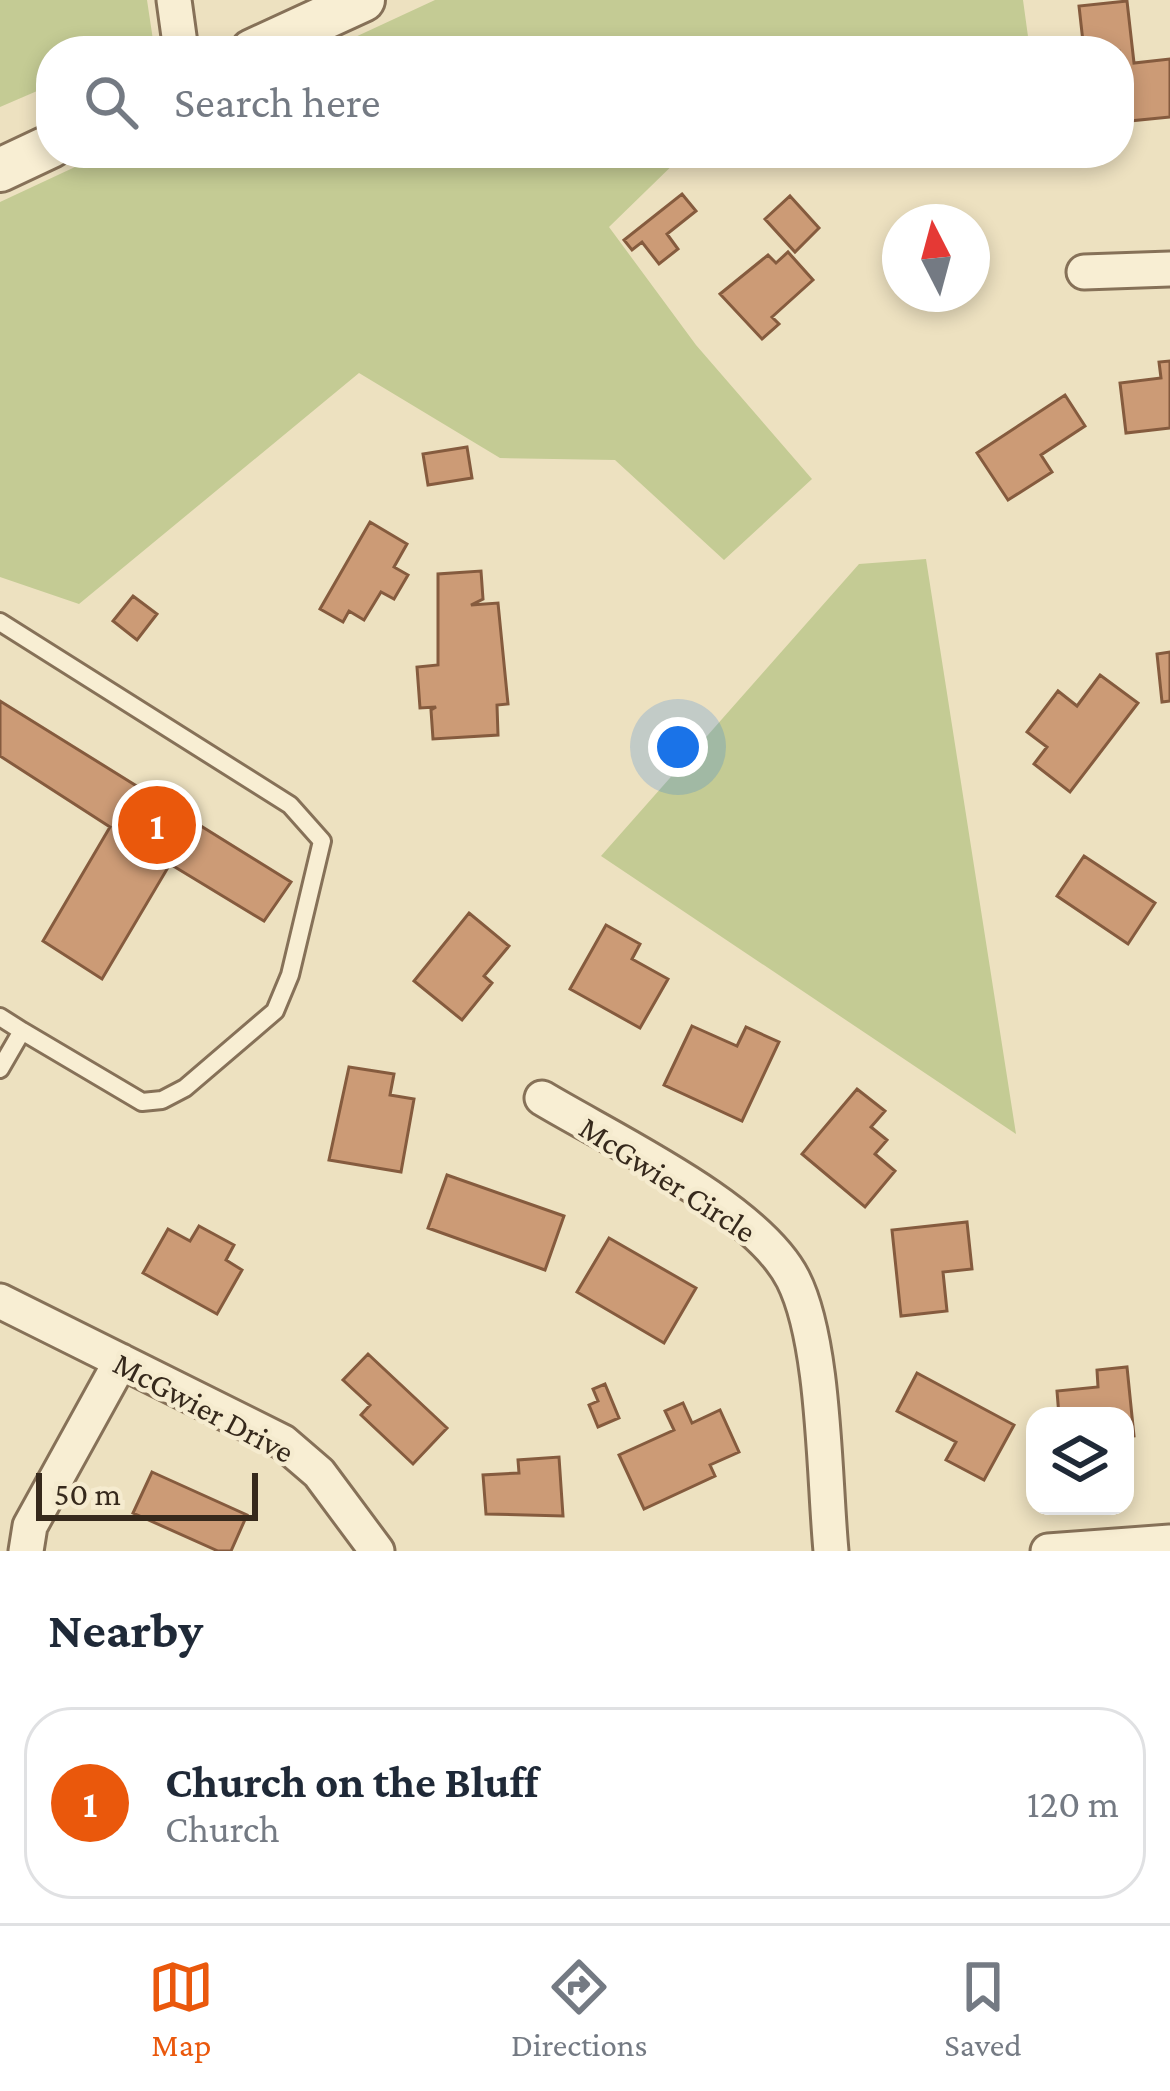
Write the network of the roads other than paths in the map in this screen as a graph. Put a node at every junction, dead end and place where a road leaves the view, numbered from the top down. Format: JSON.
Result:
{"nodes":[{"id":1,"x":174,"y":0,"type":"edge"},
{"id":2,"x":362,"y":0,"type":"edge"},
{"id":3,"x":179,"y":36,"type":"edge"},
{"id":4,"x":284,"y":36,"type":"edge"},
{"id":5,"x":36,"y":153,"type":"edge"},
{"id":6,"x":0,"y":170,"type":"edge"},
{"id":7,"x":1170,"y":268,"type":"edge"},
{"id":8,"x":1084,"y":272,"type":"dead end"},
{"id":9,"x":0,"y":622,"type":"edge"},
{"id":10,"x":0,"y":1018,"type":"edge"},
{"id":11,"x":22,"y":1031,"type":"junction"},
{"id":12,"x":0,"y":1069,"type":"edge"},
{"id":13,"x":542,"y":1098,"type":"dead end"},
{"id":14,"x":0,"y":1300,"type":"edge"},
{"id":15,"x":121,"y":1361,"type":"junction"},
{"id":16,"x":1170,"y":1542,"type":"edge"},
{"id":17,"x":26,"y":1551,"type":"edge"},
{"id":18,"x":377,"y":1551,"type":"edge"},
{"id":19,"x":831,"y":1551,"type":"edge"},
{"id":20,"x":1048,"y":1551,"type":"edge"}],
"edges":[{"from":1,"to":3,"type":"street"},
{"from":2,"to":4,"type":"street"},
{"from":5,"to":6,"type":"street"},
{"from":7,"to":8,"type":"street"},
{"from":9,"to":11,"type":"lane"},
{"from":10,"to":11,"type":"lane"},
{"from":11,"to":12,"type":"lane"},
{"from":13,"to":19,"type":"street","name":"McGwier Circle"},
{"from":14,"to":15,"type":"street","name":"McGwier Drive"},
{"from":15,"to":17,"type":"street"},
{"from":15,"to":18,"type":"street","name":"McGwier Drive"},
{"from":16,"to":20,"type":"street"}]}
